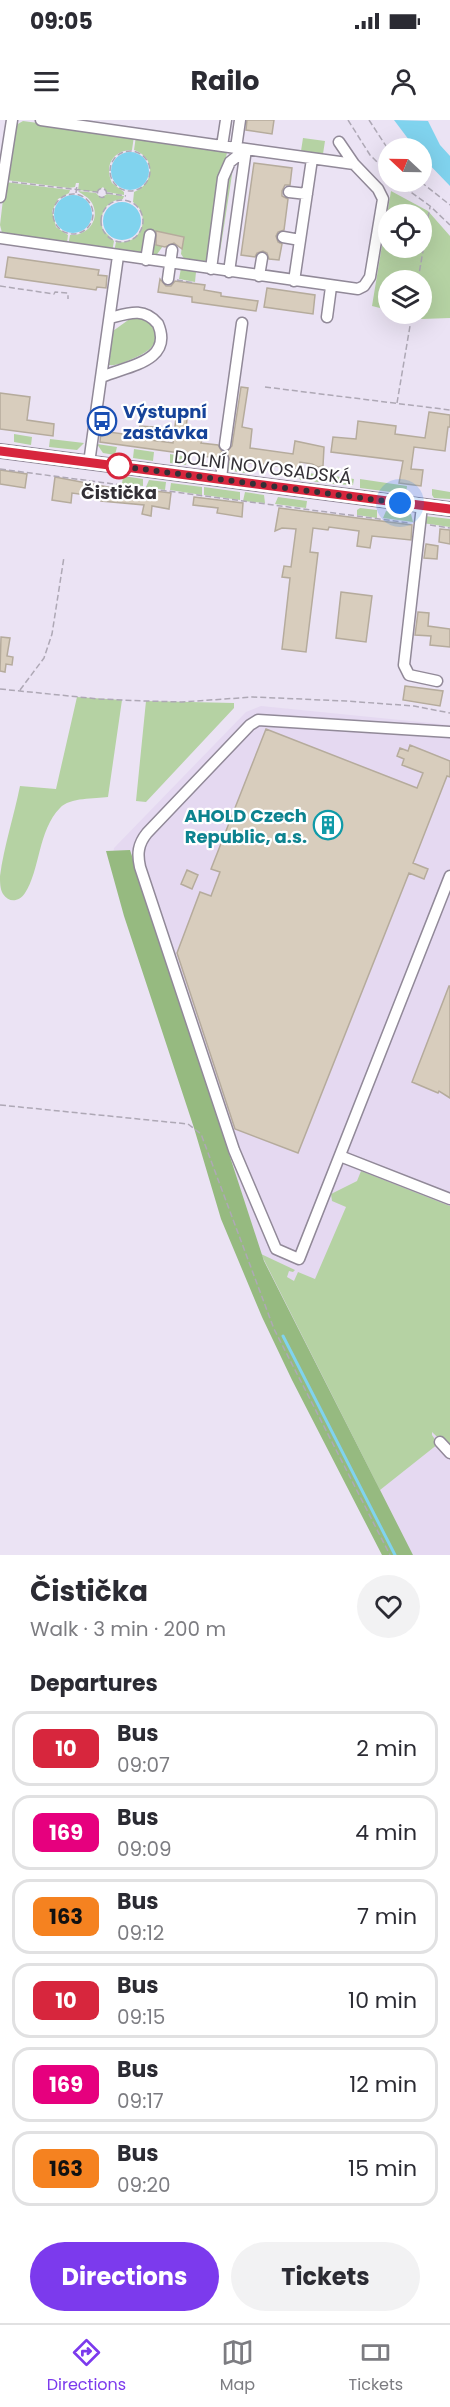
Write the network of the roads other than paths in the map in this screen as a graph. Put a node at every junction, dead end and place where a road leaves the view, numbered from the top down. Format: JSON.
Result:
{"nodes":[{"id":1,"x":12,"y":120,"type":"edge"},
{"id":2,"x":41,"y":120,"type":"edge"},
{"id":3,"x":226,"y":120,"type":"edge"},
{"id":4,"x":240,"y":120,"type":"edge"},
{"id":5,"x":89,"y":124,"type":"edge"},
{"id":6,"x":339,"y":142,"type":"dead end"},
{"id":7,"x":222,"y":146,"type":"junction"},
{"id":8,"x":241,"y":149,"type":"junction"},
{"id":9,"x":312,"y":159,"type":"junction"},
{"id":10,"x":354,"y":164,"type":"junction"},
{"id":11,"x":1,"y":181,"type":"edge"},
{"id":12,"x":289,"y":192,"type":"dead end"},
{"id":13,"x":307,"y":194,"type":"junction"},
{"id":14,"x":0,"y":197,"type":"edge"},
{"id":15,"x":150,"y":235,"type":"dead end"},
{"id":16,"x":283,"y":237,"type":"dead end"},
{"id":17,"x":0,"y":238,"type":"edge"},
{"id":18,"x":300,"y":240,"type":"junction"},
{"id":19,"x":172,"y":250,"type":"dead end"},
{"id":20,"x":118,"y":256,"type":"junction"},
{"id":21,"x":262,"y":258,"type":"dead end"},
{"id":22,"x":146,"y":260,"type":"junction"},
{"id":23,"x":170,"y":264,"type":"junction"},
{"id":24,"x":211,"y":270,"type":"junction"},
{"id":25,"x":229,"y":272,"type":"junction"},
{"id":26,"x":259,"y":276,"type":"junction"},
{"id":27,"x":168,"y":279,"type":"road end"},
{"id":28,"x":294,"y":281,"type":"junction"},
{"id":29,"x":331,"y":287,"type":"junction"},
{"id":30,"x":327,"y":317,"type":"dead end"},
{"id":31,"x":110,"y":318,"type":"junction"},
{"id":32,"x":242,"y":323,"type":"dead end"},
{"id":33,"x":102,"y":377,"type":"junction"},
{"id":34,"x":225,"y":446,"type":"dead end"},
{"id":35,"x":0,"y":451,"type":"edge"},
{"id":36,"x":223,"y":459,"type":"dead end"},
{"id":37,"x":89,"y":463,"type":"junction"},
{"id":38,"x":220,"y":480,"type":"junction"},
{"id":39,"x":422,"y":506,"type":"junction"},
{"id":40,"x":450,"y":509,"type":"edge"},
{"id":41,"x":437,"y":681,"type":"dead end"},
{"id":42,"x":450,"y":732,"type":"edge"},
{"id":43,"x":450,"y":876,"type":"edge"},
{"id":44,"x":340,"y":1156,"type":"junction"},
{"id":45,"x":450,"y":1199,"type":"edge"},
{"id":46,"x":440,"y":1442,"type":"dead end"},
{"id":47,"x":450,"y":1453,"type":"edge"}],
"edges":[{"from":1,"to":11,"type":"street"},
{"from":2,"to":5,"type":"street"},
{"from":3,"to":7,"type":"street"},
{"from":4,"to":8,"type":"street"},
{"from":5,"to":7,"type":"street"},
{"from":6,"to":10,"type":"street"},
{"from":7,"to":8,"type":"street"},
{"from":8,"to":9,"type":"street"},
{"from":8,"to":24,"type":"street"},
{"from":8,"to":25,"type":"street"},
{"from":9,"to":10,"type":"street"},
{"from":9,"to":13,"type":"street"},
{"from":10,"to":29,"type":"street"},
{"from":11,"to":14,"type":"street"},
{"from":12,"to":13,"type":"street"},
{"from":13,"to":18,"type":"street"},
{"from":15,"to":22,"type":"street"},
{"from":16,"to":18,"type":"street"},
{"from":17,"to":20,"type":"street"},
{"from":18,"to":28,"type":"street"},
{"from":19,"to":23,"type":"street"},
{"from":20,"to":22,"type":"street"},
{"from":20,"to":31,"type":"street"},
{"from":21,"to":26,"type":"street"},
{"from":22,"to":23,"type":"street"},
{"from":23,"to":24,"type":"street"},
{"from":23,"to":27,"type":"street"},
{"from":24,"to":25,"type":"street"},
{"from":25,"to":26,"type":"street"},
{"from":26,"to":28,"type":"street"},
{"from":28,"to":29,"type":"street"},
{"from":29,"to":30,"type":"street"},
{"from":31,"to":33,"type":"street"},
{"from":31,"to":33,"type":"street"},
{"from":32,"to":34,"type":"street"},
{"from":33,"to":37,"type":"street"},
{"from":35,"to":37,"type":"main road","name":"DOLNÍ NOVOSADSKÁ"},
{"from":36,"to":38,"type":"street"},
{"from":37,"to":38,"type":"main road","name":"DOLNÍ NOVOSADSKÁ"},
{"from":38,"to":39,"type":"main road","name":"DOLNÍ NOVOSADSKÁ"},
{"from":39,"to":40,"type":"main road","name":"DOLNÍ NOVOSADSKÁ"},
{"from":39,"to":41,"type":"street"},
{"from":42,"to":44,"type":"street"},
{"from":43,"to":44,"type":"street"},
{"from":44,"to":45,"type":"street"},
{"from":46,"to":47,"type":"street"}]}
